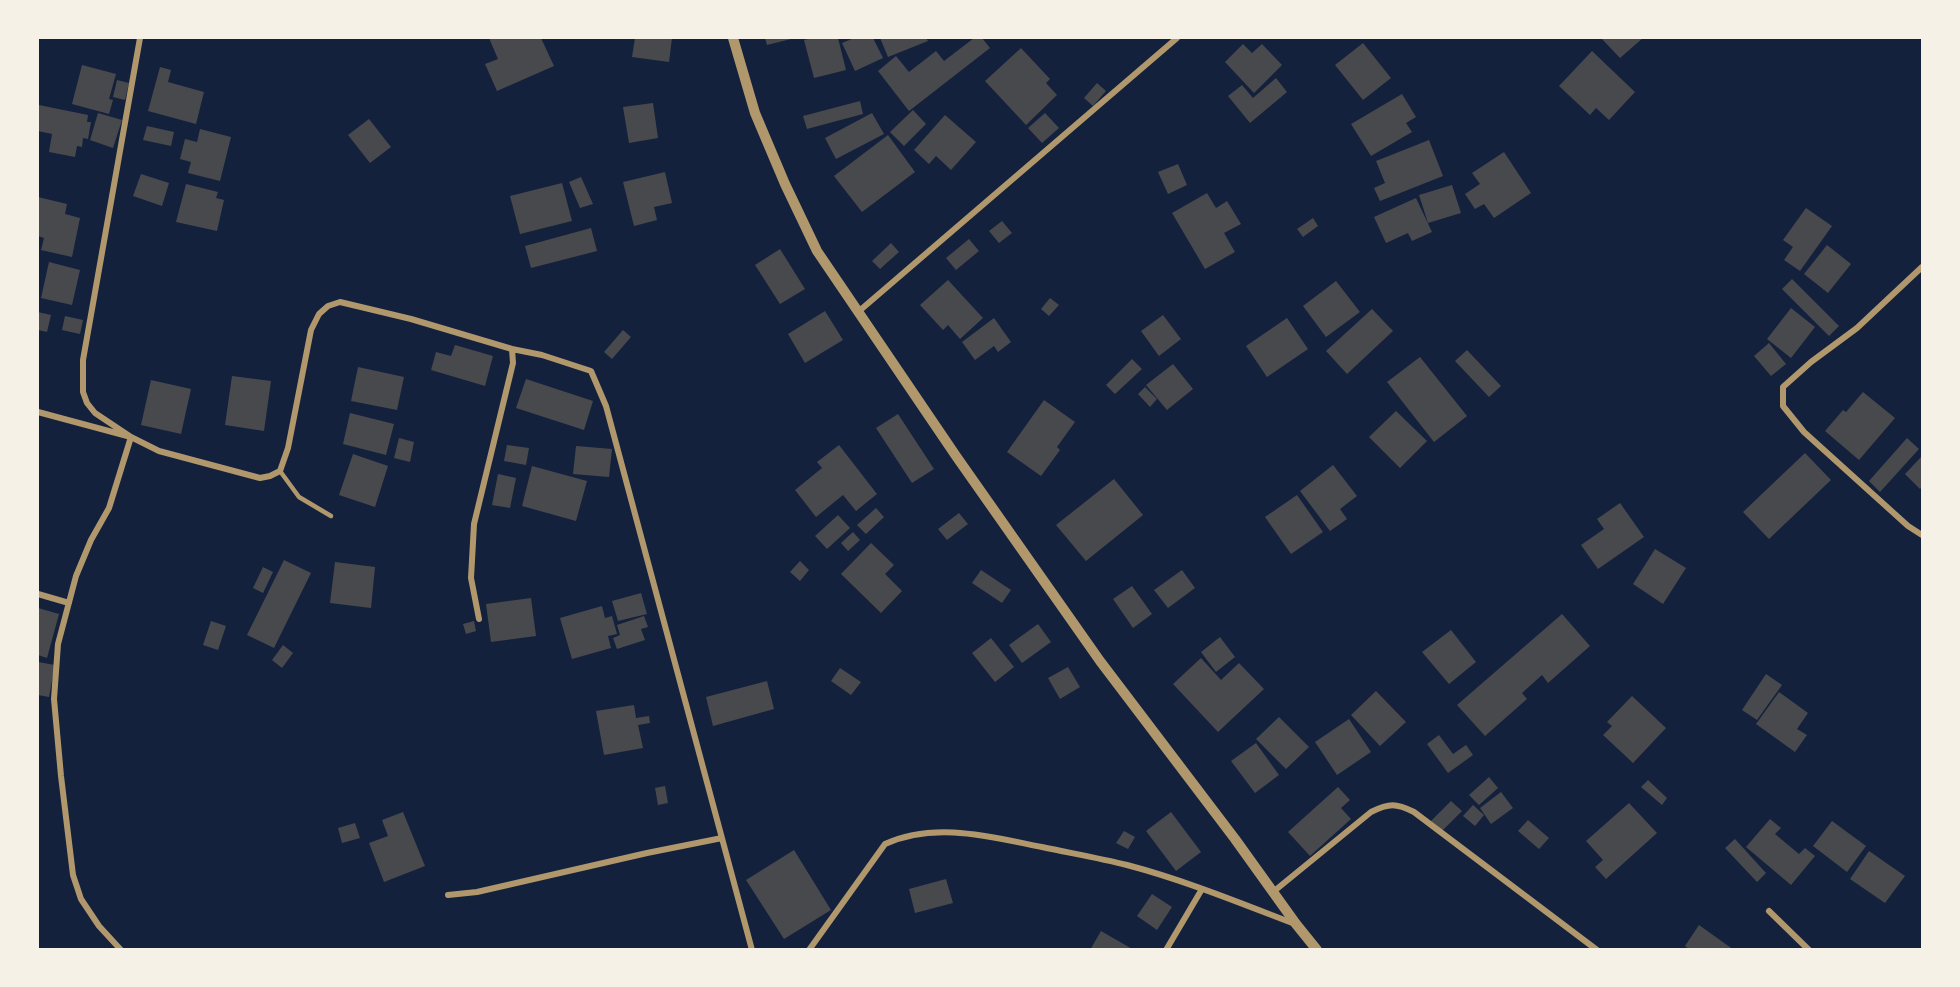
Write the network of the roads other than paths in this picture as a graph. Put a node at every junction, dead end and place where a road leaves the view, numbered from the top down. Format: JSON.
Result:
{"nodes":[{"id":1,"x":140,"y":38,"type":"edge"},
{"id":2,"x":733,"y":38,"type":"edge"},
{"id":3,"x":1178,"y":38,"type":"edge"},
{"id":4,"x":1923,"y":267,"type":"edge"},
{"id":5,"x":858,"y":312,"type":"junction"},
{"id":6,"x":512,"y":349,"type":"junction"},
{"id":7,"x":38,"y":412,"type":"edge"},
{"id":8,"x":131,"y":437,"type":"junction"},
{"id":9,"x":280,"y":471,"type":"junction"},
{"id":10,"x":331,"y":516,"type":"dead end"},
{"id":11,"x":1923,"y":535,"type":"edge"},
{"id":12,"x":38,"y":594,"type":"edge"},
{"id":13,"x":69,"y":603,"type":"junction"},
{"id":14,"x":480,"y":619,"type":"dead end"},
{"id":15,"x":722,"y":838,"type":"junction"},
{"id":16,"x":1202,"y":889,"type":"junction"},
{"id":17,"x":1273,"y":892,"type":"junction"},
{"id":18,"x":448,"y":895,"type":"dead end"},
{"id":19,"x":1769,"y":911,"type":"dead end"},
{"id":20,"x":1296,"y":924,"type":"junction"},
{"id":21,"x":121,"y":950,"type":"edge"},
{"id":22,"x":752,"y":950,"type":"edge"},
{"id":23,"x":809,"y":950,"type":"edge"},
{"id":24,"x":1166,"y":950,"type":"edge"},
{"id":25,"x":1317,"y":950,"type":"edge"},
{"id":26,"x":1597,"y":950,"type":"edge"},
{"id":27,"x":1809,"y":950,"type":"edge"}],
"edges":[{"from":1,"to":8,"type":"street"},
{"from":2,"to":5,"type":"street"},
{"from":3,"to":5,"type":"street"},
{"from":4,"to":11,"type":"street"},
{"from":5,"to":17,"type":"street"},
{"from":6,"to":9,"type":"street"},
{"from":6,"to":14,"type":"street"},
{"from":6,"to":15,"type":"street"},
{"from":7,"to":8,"type":"street"},
{"from":8,"to":9,"type":"street"},
{"from":8,"to":13,"type":"street"},
{"from":9,"to":10,"type":"lane"},
{"from":12,"to":13,"type":"street"},
{"from":13,"to":21,"type":"street"},
{"from":15,"to":18,"type":"street"},
{"from":15,"to":22,"type":"street"},
{"from":16,"to":20,"type":"street"},
{"from":16,"to":23,"type":"street"},
{"from":16,"to":24,"type":"street"},
{"from":17,"to":20,"type":"street"},
{"from":17,"to":26,"type":"street"},
{"from":19,"to":27,"type":"street"},
{"from":20,"to":25,"type":"street"}]}
